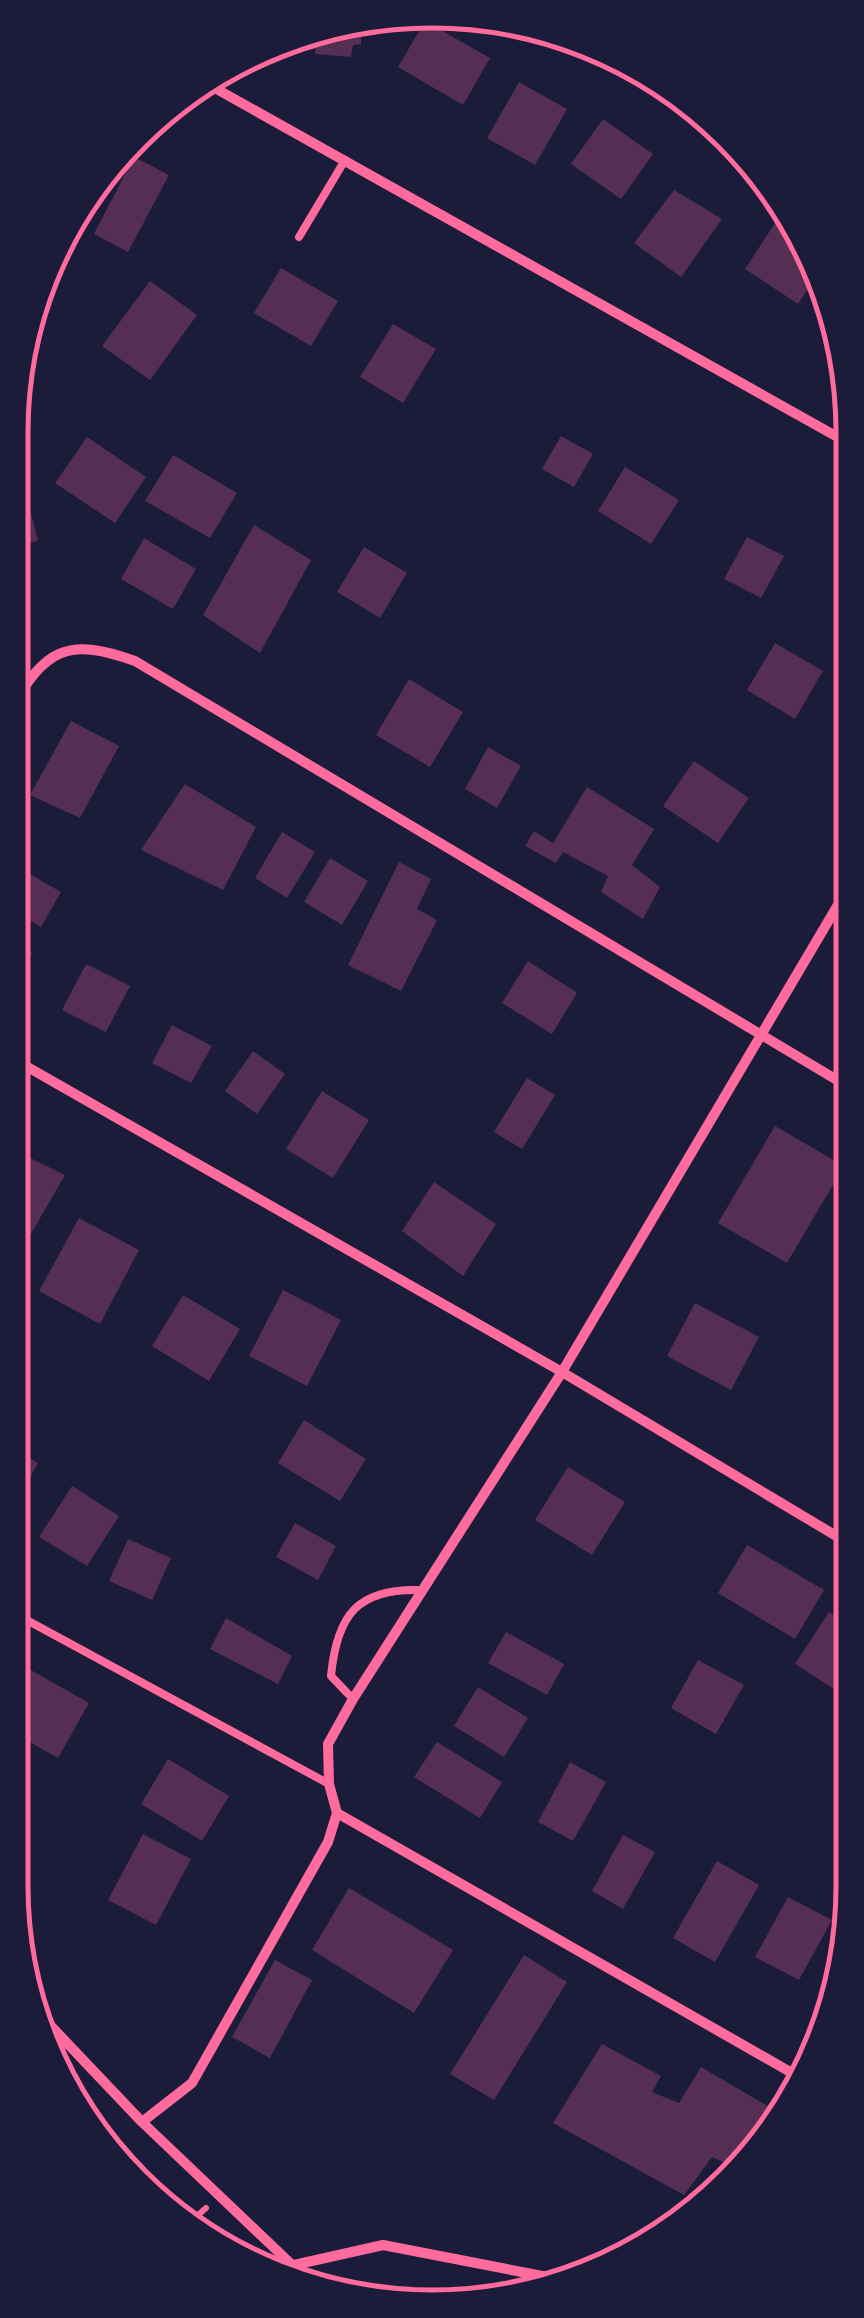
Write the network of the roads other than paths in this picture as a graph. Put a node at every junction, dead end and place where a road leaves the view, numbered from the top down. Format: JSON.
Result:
{"nodes":[{"id":1,"x":218,"y":90,"type":"edge"},
{"id":2,"x":345,"y":160,"type":"junction"},
{"id":3,"x":299,"y":237,"type":"dead end"},
{"id":4,"x":836,"y":436,"type":"edge"},
{"id":5,"x":28,"y":679,"type":"edge"},
{"id":6,"x":836,"y":908,"type":"edge"},
{"id":7,"x":759,"y":1036,"type":"junction"},
{"id":8,"x":28,"y":1067,"type":"edge"},
{"id":9,"x":836,"y":1080,"type":"edge"},
{"id":10,"x":562,"y":1372,"type":"junction"},
{"id":11,"x":836,"y":1536,"type":"edge"},
{"id":12,"x":421,"y":1590,"type":"junction"},
{"id":13,"x":28,"y":1622,"type":"edge"},
{"id":14,"x":353,"y":1699,"type":"junction"},
{"id":15,"x":328,"y":1784,"type":"junction"},
{"id":16,"x":337,"y":1812,"type":"junction"},
{"id":17,"x":54,"y":2029,"type":"edge"},
{"id":18,"x":791,"y":2072,"type":"edge"},
{"id":19,"x":142,"y":2122,"type":"junction"},
{"id":20,"x":294,"y":2265,"type":"joint"},
{"id":21,"x":540,"y":2276,"type":"edge"}],
"edges":[{"from":1,"to":2,"type":"street"},
{"from":2,"to":3,"type":"lane"},
{"from":2,"to":4,"type":"street"},
{"from":5,"to":7,"type":"street"},
{"from":6,"to":7,"type":"street"},
{"from":7,"to":9,"type":"street"},
{"from":7,"to":10,"type":"street"},
{"from":8,"to":10,"type":"street"},
{"from":10,"to":11,"type":"street"},
{"from":10,"to":12,"type":"street"},
{"from":12,"to":14,"type":"street"},
{"from":12,"to":14,"type":"lane"},
{"from":13,"to":15,"type":"lane"},
{"from":14,"to":15,"type":"street"},
{"from":15,"to":16,"type":"street"},
{"from":16,"to":18,"type":"street"},
{"from":16,"to":19,"type":"street"},
{"from":17,"to":19,"type":"street"},
{"from":19,"to":20,"type":"street"},
{"from":20,"to":21,"type":"street"}]}
